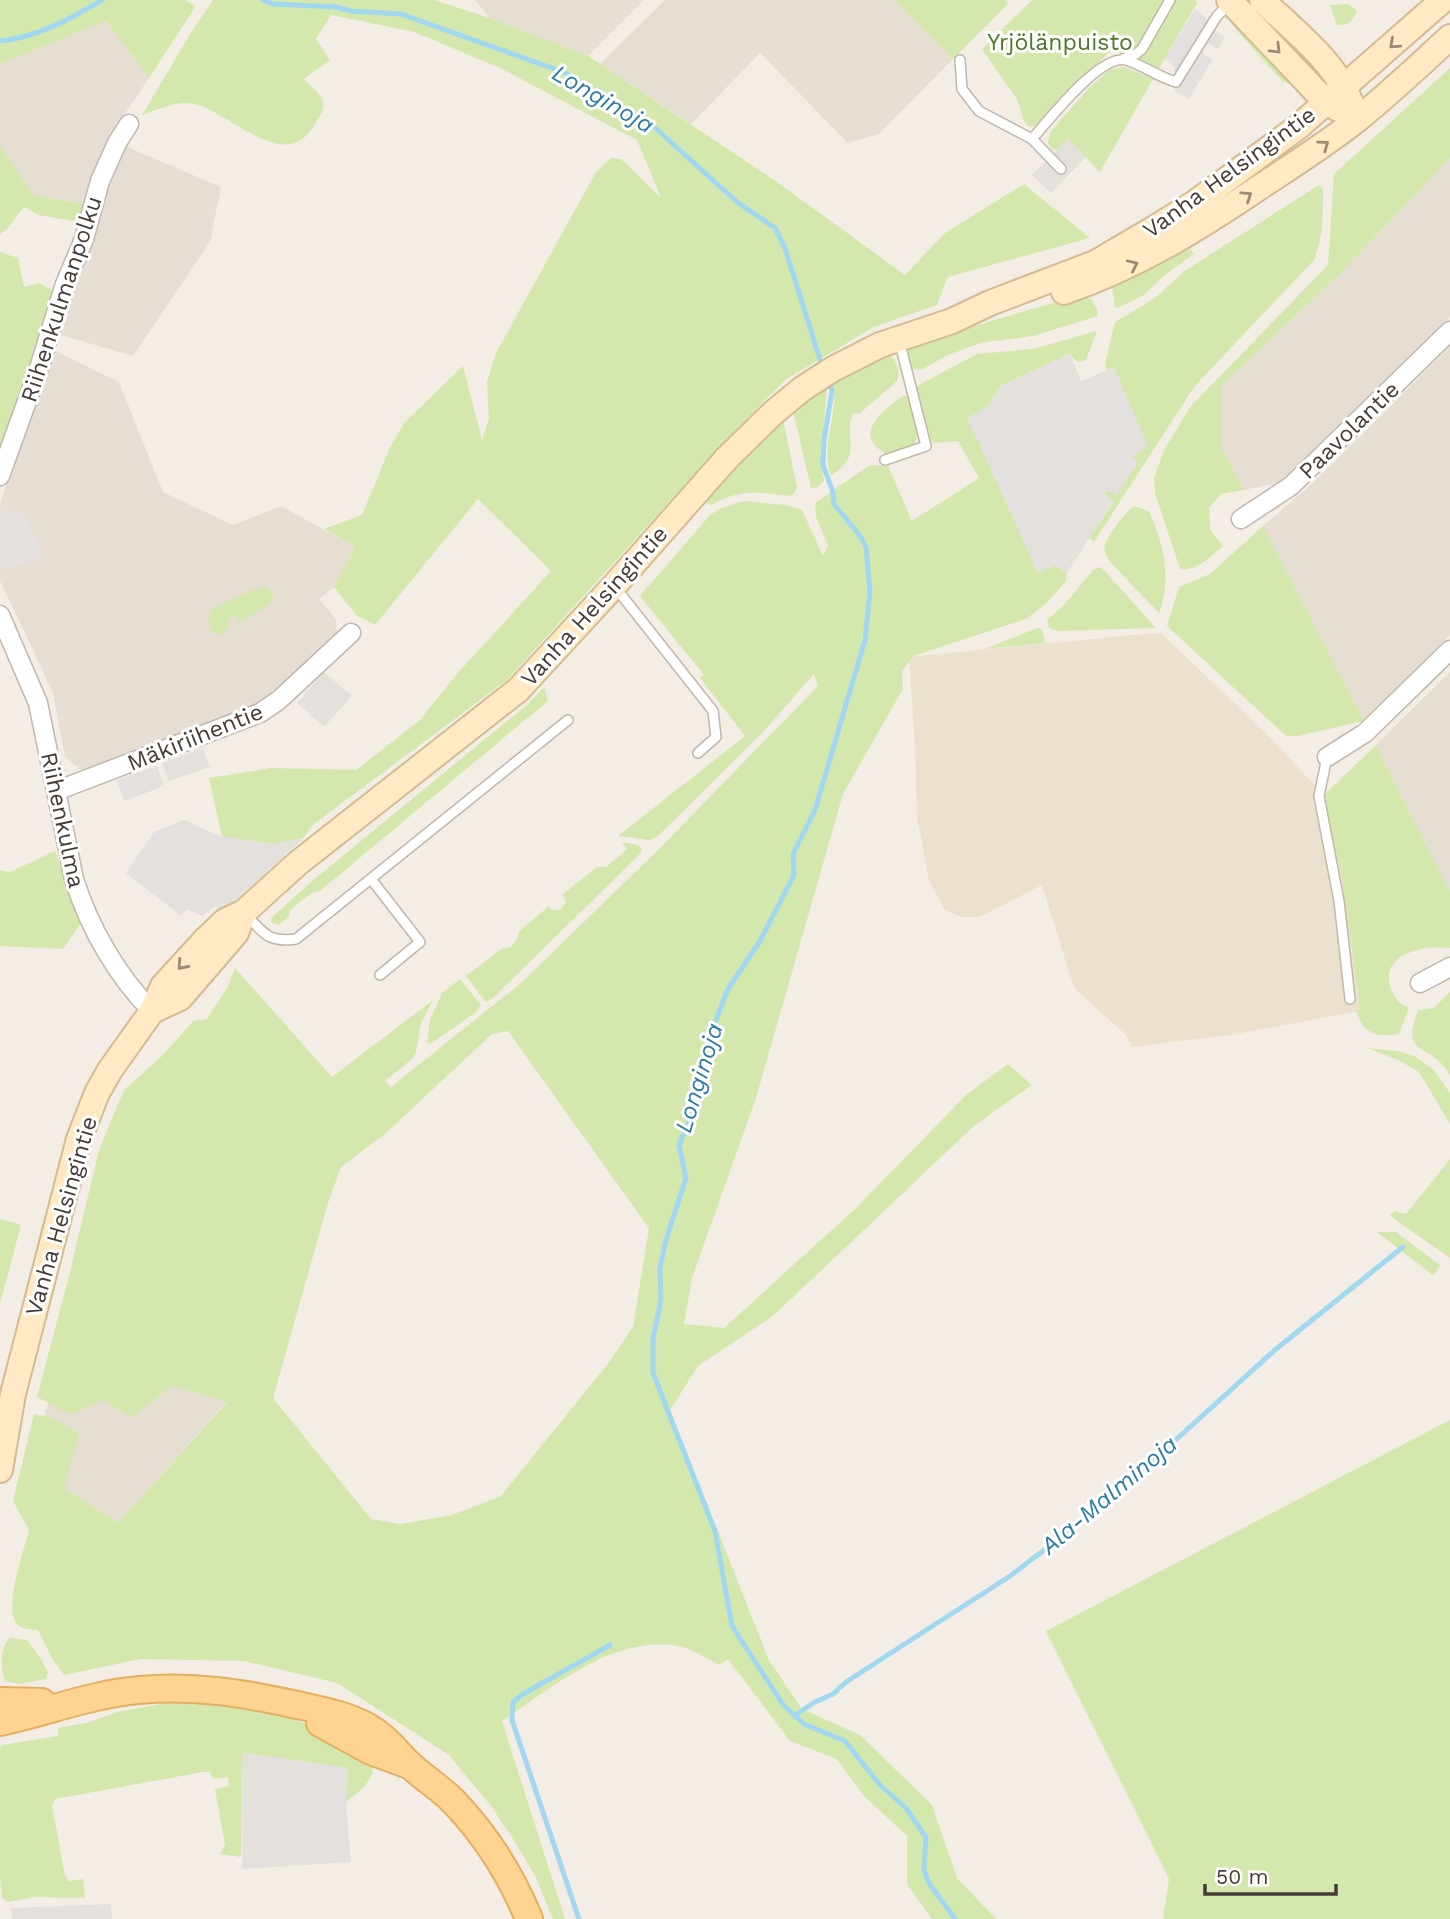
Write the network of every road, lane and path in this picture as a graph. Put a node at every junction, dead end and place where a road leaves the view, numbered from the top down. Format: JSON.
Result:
{"nodes":[{"id":1,"x":1170,"y":0,"type":"edge"},
{"id":2,"x":1262,"y":0,"type":"edge"},
{"id":3,"x":1443,"y":0,"type":"edge"},
{"id":4,"x":1230,"y":1,"type":"edge"},
{"id":5,"x":1450,"y":37,"type":"edge"},
{"id":6,"x":1123,"y":59,"type":"junction"},
{"id":7,"x":960,"y":60,"type":"dead end"},
{"id":8,"x":1336,"y":95,"type":"junction"},
{"id":9,"x":1357,"y":120,"type":"junction"},
{"id":10,"x":128,"y":124,"type":"dead end"},
{"id":11,"x":1032,"y":139,"type":"junction"},
{"id":12,"x":1061,"y":169,"type":"dead end"},
{"id":13,"x":952,"y":321,"type":"junction"},
{"id":14,"x":1450,"y":331,"type":"edge"},
{"id":15,"x":899,"y":337,"type":"junction"},
{"id":16,"x":885,"y":460,"type":"dead end"},
{"id":17,"x":0,"y":476,"type":"edge"},
{"id":18,"x":1241,"y":519,"type":"dead end"},
{"id":19,"x":612,"y":588,"type":"junction"},
{"id":20,"x":0,"y":615,"type":"edge"},
{"id":21,"x":351,"y":633,"type":"dead end"},
{"id":22,"x":1450,"y":650,"type":"edge"},
{"id":23,"x":568,"y":720,"type":"dead end"},
{"id":24,"x":698,"y":753,"type":"dead end"},
{"id":25,"x":1327,"y":757,"type":"joint"},
{"id":26,"x":57,"y":791,"type":"junction"},
{"id":27,"x":371,"y":879,"type":"junction"},
{"id":28,"x":244,"y":912,"type":"junction"},
{"id":29,"x":1450,"y":967,"type":"edge"},
{"id":30,"x":380,"y":975,"type":"dead end"},
{"id":31,"x":1420,"y":983,"type":"dead end"},
{"id":32,"x":1350,"y":999,"type":"dead end"},
{"id":33,"x":152,"y":1011,"type":"junction"},
{"id":34,"x":13,"y":1394,"type":"junction"},
{"id":35,"x":0,"y":1423,"type":"edge"},
{"id":36,"x":0,"y":1470,"type":"edge"},
{"id":37,"x":0,"y":1701,"type":"edge"},
{"id":38,"x":68,"y":1704,"type":"junction"},
{"id":39,"x":0,"y":1722,"type":"edge"},
{"id":40,"x":529,"y":1919,"type":"edge"}],
"edges":[{"from":1,"to":6,"type":"lane"},
{"from":2,"to":8,"type":"main road"},
{"from":3,"to":8,"type":"main road","name":"Vanha Helsingintie","one_way":true},
{"from":4,"to":6,"type":"lane"},
{"from":4,"to":8,"type":"main road","one_way":true},
{"from":5,"to":9,"type":"main road","name":"Vanha Helsingintie"},
{"from":6,"to":11,"type":"lane"},
{"from":7,"to":11,"type":"lane"},
{"from":8,"to":9,"type":"main road"},
{"from":8,"to":13,"type":"main road","name":"Vanha Helsingintie"},
{"from":13,"to":9,"type":"main road","name":"Vanha Helsingintie","one_way":true},
{"from":10,"to":17,"type":"street","name":"Riihenkulmanpolku"},
{"from":11,"to":12,"type":"lane"},
{"from":13,"to":15,"type":"main road","name":"Vanha Helsingintie"},
{"from":14,"to":18,"type":"street","name":"Paavolantie"},
{"from":15,"to":16,"type":"lane"},
{"from":15,"to":19,"type":"main road","name":"Vanha Helsingintie"},
{"from":19,"to":24,"type":"lane"},
{"from":19,"to":28,"type":"main road","name":"Vanha Helsingintie"},
{"from":20,"to":26,"type":"street","name":"Riihenkulma"},
{"from":21,"to":26,"type":"street","name":"Mäkiriihentie"},
{"from":22,"to":25,"type":"street"},
{"from":23,"to":27,"type":"lane"},
{"from":25,"to":32,"type":"lane"},
{"from":26,"to":33,"type":"street","name":"Riihenkulma"},
{"from":27,"to":28,"type":"lane"},
{"from":27,"to":30,"type":"lane"},
{"from":28,"to":33,"type":"main road","name":"Vanha Helsingintie"},
{"from":29,"to":31,"type":"street"},
{"from":33,"to":34,"type":"main road","name":"Vanha Helsingintie"},
{"from":34,"to":35,"type":"main road","name":"Vanha Helsingintie"},
{"from":34,"to":36,"type":"main road","name":"Vanha Helsingintie"},
{"from":37,"to":38,"type":"main road"},
{"from":38,"to":39,"type":"main road"},
{"from":38,"to":40,"type":"main road"}]}
